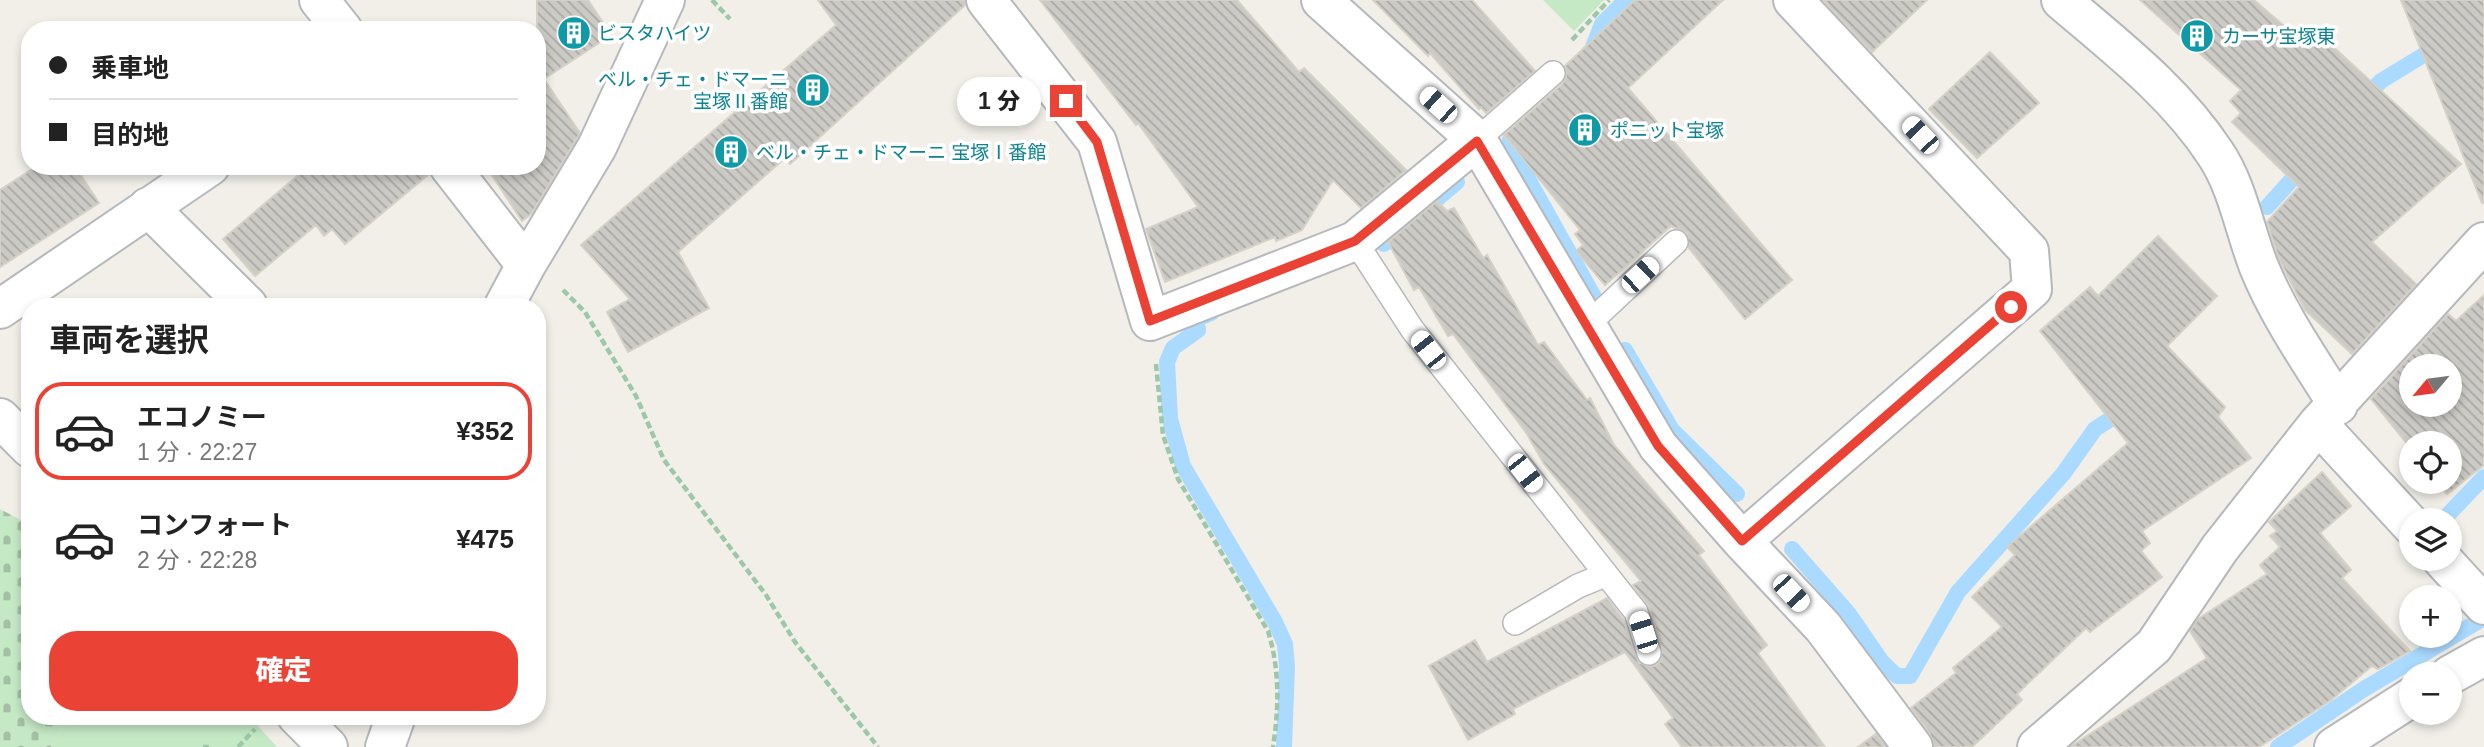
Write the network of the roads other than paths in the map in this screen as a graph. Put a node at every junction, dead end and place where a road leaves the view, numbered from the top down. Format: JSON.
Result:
{"nodes":[{"id":1,"x":319,"y":0,"type":"edge"},
{"id":2,"x":665,"y":0,"type":"edge"},
{"id":3,"x":986,"y":0,"type":"edge"},
{"id":4,"x":1321,"y":0,"type":"edge"},
{"id":5,"x":1793,"y":0,"type":"edge"},
{"id":6,"x":2062,"y":0,"type":"edge"},
{"id":7,"x":336,"y":21,"type":"edge"},
{"id":8,"x":1553,"y":73,"type":"road end"},
{"id":9,"x":1477,"y":141,"type":"junction"},
{"id":10,"x":196,"y":175,"type":"edge"},
{"id":11,"x":456,"y":175,"type":"edge"},
{"id":12,"x":148,"y":207,"type":"junction"},
{"id":13,"x":1355,"y":241,"type":"junction"},
{"id":14,"x":1676,"y":242,"type":"dead end"},
{"id":15,"x":2484,"y":242,"type":"edge"},
{"id":16,"x":527,"y":262,"type":"junction"},
{"id":17,"x":240,"y":298,"type":"edge"},
{"id":18,"x":508,"y":298,"type":"edge"},
{"id":19,"x":0,"y":309,"type":"edge"},
{"id":20,"x":1586,"y":326,"type":"junction"},
{"id":21,"x":2328,"y":415,"type":"junction"},
{"id":22,"x":0,"y":418,"type":"edge"},
{"id":23,"x":21,"y":439,"type":"edge"},
{"id":24,"x":2399,"y":509,"type":"edge"},
{"id":25,"x":1742,"y":541,"type":"junction"},
{"id":26,"x":2453,"y":571,"type":"edge"},
{"id":27,"x":1605,"y":575,"type":"junction"},
{"id":28,"x":2484,"y":605,"type":"edge"},
{"id":29,"x":1514,"y":623,"type":"dead end"},
{"id":30,"x":1649,"y":653,"type":"dead end"},
{"id":31,"x":2484,"y":656,"type":"edge"},
{"id":32,"x":2462,"y":668,"type":"edge"},
{"id":33,"x":2399,"y":705,"type":"edge"},
{"id":34,"x":306,"y":725,"type":"edge"},
{"id":35,"x":393,"y":725,"type":"edge"},
{"id":36,"x":328,"y":747,"type":"edge"},
{"id":37,"x":386,"y":747,"type":"edge"},
{"id":38,"x":1913,"y":747,"type":"edge"},
{"id":39,"x":2037,"y":747,"type":"edge"},
{"id":40,"x":2334,"y":747,"type":"edge"}],
"edges":[{"from":1,"to":7,"type":"street"},
{"from":2,"to":16,"type":"street"},
{"from":3,"to":13,"type":"street"},
{"from":4,"to":9,"type":"street"},
{"from":5,"to":25,"type":"street"},
{"from":6,"to":21,"type":"street"},
{"from":8,"to":9,"type":"lane"},
{"from":9,"to":13,"type":"street"},
{"from":9,"to":20,"type":"street"},
{"from":10,"to":12,"type":"street"},
{"from":11,"to":16,"type":"street"},
{"from":12,"to":17,"type":"street"},
{"from":12,"to":19,"type":"street"},
{"from":13,"to":27,"type":"lane"},
{"from":14,"to":20,"type":"lane"},
{"from":15,"to":21,"type":"street"},
{"from":16,"to":18,"type":"street"},
{"from":20,"to":25,"type":"street"},
{"from":21,"to":24,"type":"street"},
{"from":21,"to":39,"type":"street"},
{"from":22,"to":23,"type":"street"},
{"from":25,"to":38,"type":"street"},
{"from":26,"to":28,"type":"street"},
{"from":27,"to":29,"type":"lane"},
{"from":27,"to":30,"type":"lane"},
{"from":31,"to":32,"type":"street"},
{"from":33,"to":40,"type":"street"},
{"from":34,"to":36,"type":"street"},
{"from":35,"to":37,"type":"street"}]}
